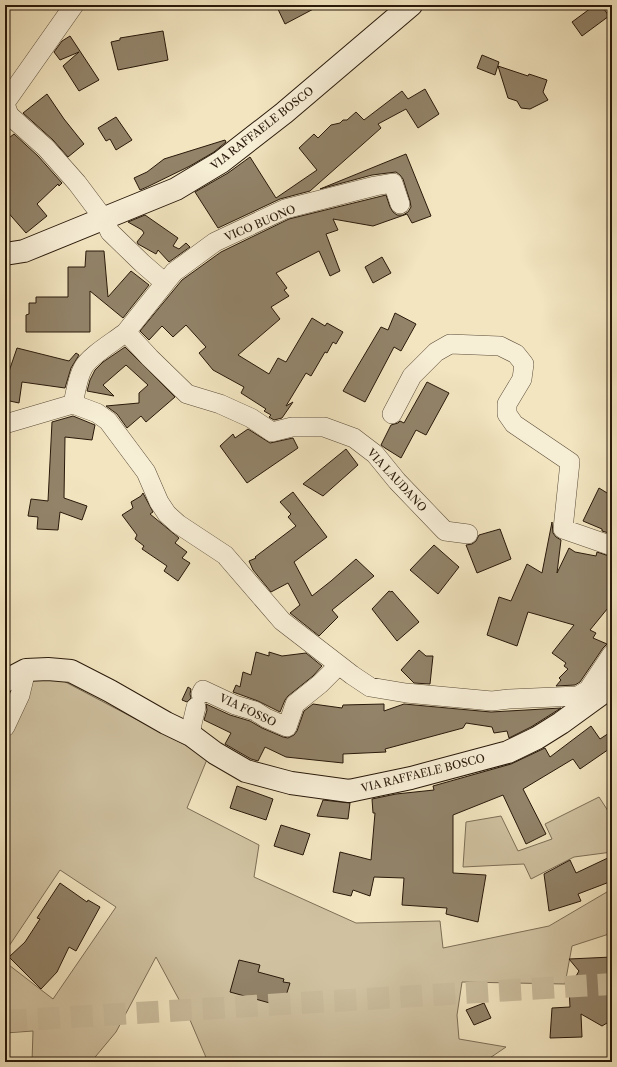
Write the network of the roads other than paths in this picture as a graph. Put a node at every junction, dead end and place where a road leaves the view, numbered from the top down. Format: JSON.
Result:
{"nodes":[{"id":1,"x":74,"y":5,"type":"edge"},
{"id":2,"x":411,"y":5,"type":"edge"},
{"id":3,"x":5,"y":104,"type":"edge"},
{"id":4,"x":400,"y":204,"type":"dead end"},
{"id":5,"x":104,"y":219,"type":"junction"},
{"id":6,"x":5,"y":254,"type":"edge"},
{"id":7,"x":165,"y":283,"type":"junction"},
{"id":8,"x":126,"y":332,"type":"junction"},
{"id":9,"x":73,"y":404,"type":"junction"},
{"id":10,"x":392,"y":414,"type":"dead end"},
{"id":11,"x":5,"y":424,"type":"edge"},
{"id":12,"x":468,"y":534,"type":"dead end"},
{"id":13,"x":612,"y":546,"type":"edge"},
{"id":14,"x":612,"y":654,"type":"edge"},
{"id":15,"x":339,"y":665,"type":"junction"},
{"id":16,"x":26,"y":670,"type":"junction"},
{"id":17,"x":5,"y":681,"type":"edge"},
{"id":18,"x":612,"y":686,"type":"edge"},
{"id":19,"x":5,"y":727,"type":"edge"},
{"id":20,"x":191,"y":735,"type":"junction"}],
"edges":[{"from":1,"to":3,"type":"street"},
{"from":2,"to":5,"type":"street","name":"VIA RAFFAELE BOSCO"},
{"from":3,"to":5,"type":"street"},
{"from":4,"to":7,"type":"street","name":"VICO BUONO"},
{"from":5,"to":6,"type":"street","name":"VIA RAFFAELE BOSCO"},
{"from":5,"to":7,"type":"street"},
{"from":7,"to":8,"type":"street"},
{"from":8,"to":9,"type":"street"},
{"from":8,"to":12,"type":"street","name":"VIA LAUDANO"},
{"from":9,"to":11,"type":"street"},
{"from":9,"to":15,"type":"street"},
{"from":10,"to":13,"type":"street"},
{"from":14,"to":15,"type":"street"},
{"from":15,"to":20,"type":"street","name":"VIA FOSSO"},
{"from":16,"to":17,"type":"street","name":"VIA RAFFAELE BOSCO"},
{"from":16,"to":19,"type":"street"},
{"from":16,"to":20,"type":"street","name":"VIA RAFFAELE BOSCO"},
{"from":18,"to":20,"type":"street","name":"VIA RAFFAELE BOSCO"}]}
